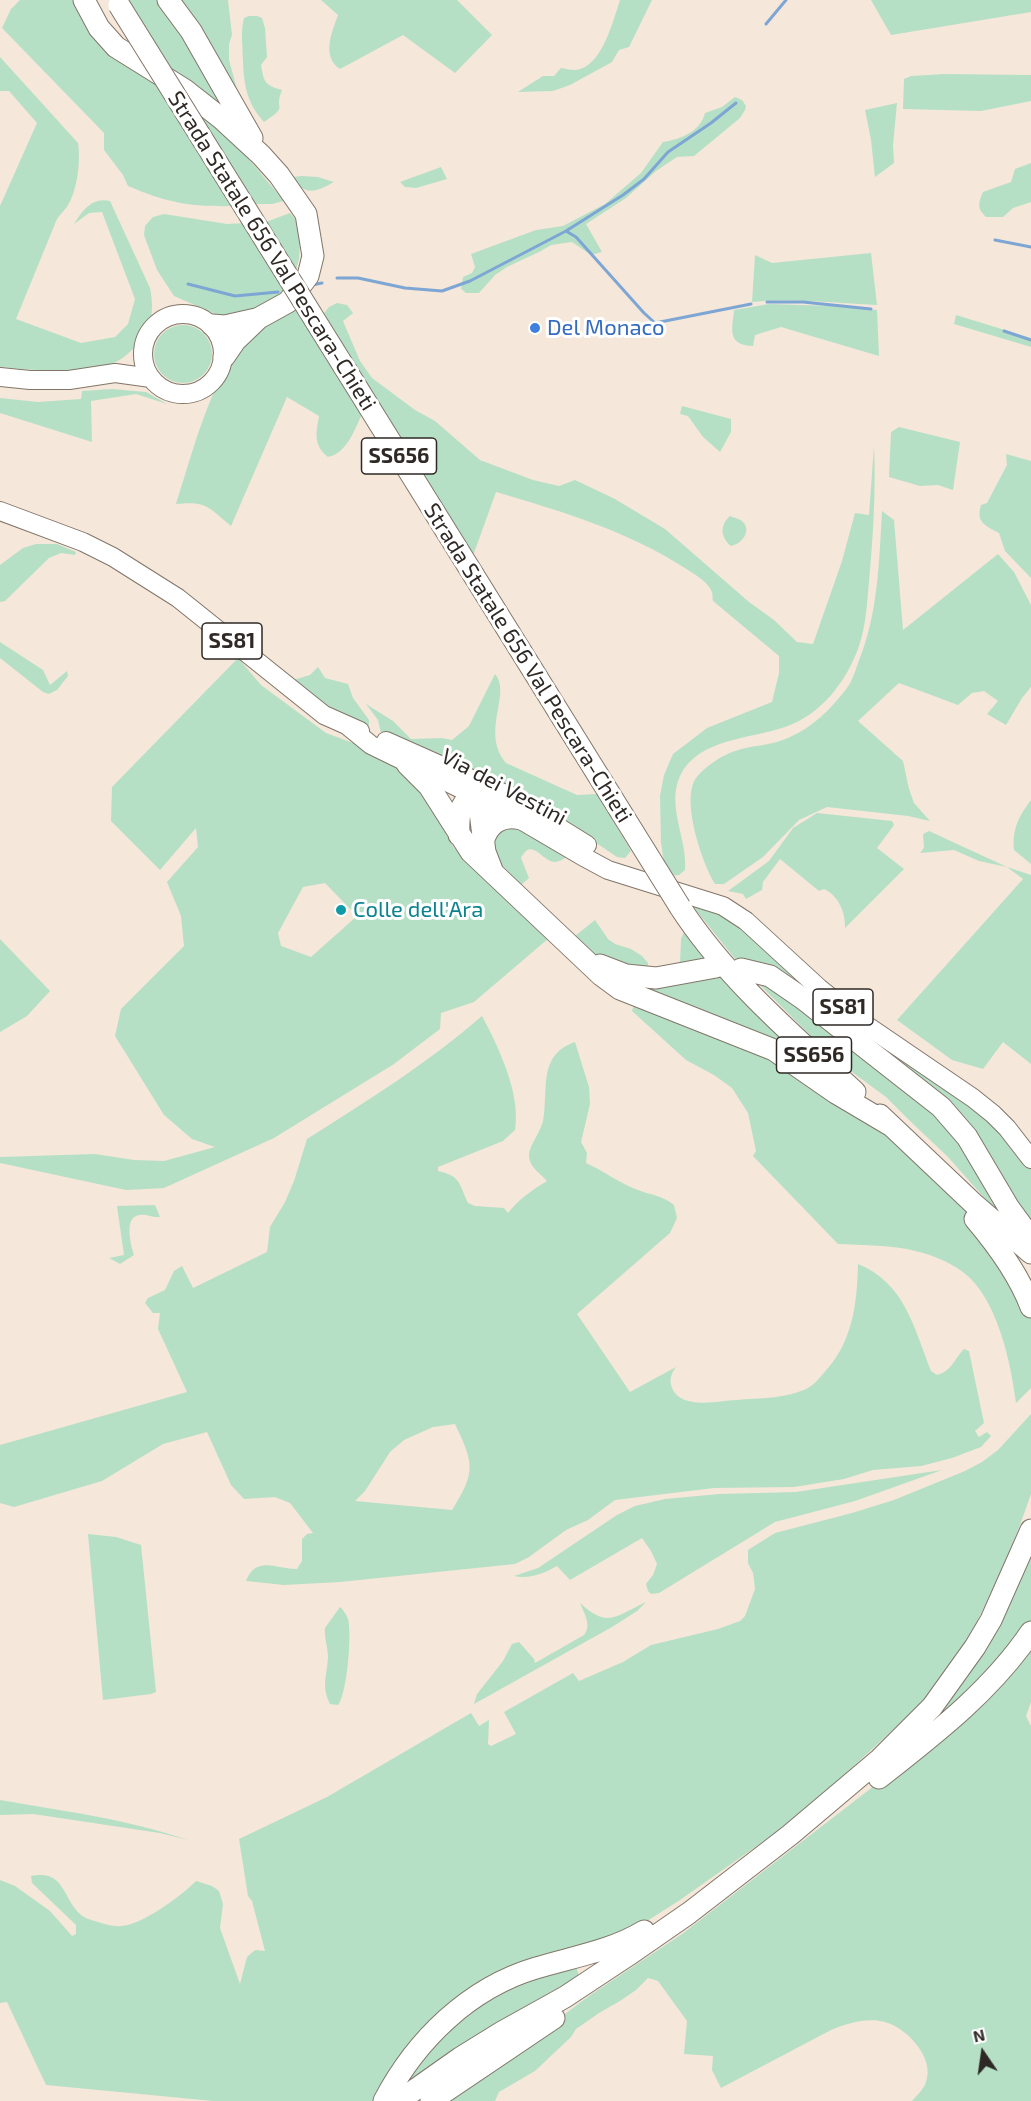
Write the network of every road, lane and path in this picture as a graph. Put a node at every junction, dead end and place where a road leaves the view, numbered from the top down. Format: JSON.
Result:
{"nodes":[{"id":1,"x":84,"y":0,"type":"edge"},
{"id":2,"x":168,"y":0,"type":"edge"},
{"id":3,"x":118,"y":2,"type":"edge"},
{"id":4,"x":261,"y":155,"type":"junction"},
{"id":5,"x":260,"y":318,"type":"junction"},
{"id":6,"x":212,"y":325,"type":"junction"},
{"id":7,"x":143,"y":348,"type":"junction"},
{"id":8,"x":224,"y":357,"type":"junction"},
{"id":9,"x":115,"y":373,"type":"junction"},
{"id":10,"x":0,"y":377,"type":"edge"},
{"id":11,"x":151,"y":378,"type":"junction"},
{"id":12,"x":0,"y":512,"type":"edge"},
{"id":13,"x":349,"y":727,"type":"junction"},
{"id":14,"x":406,"y":764,"type":"junction"},
{"id":15,"x":453,"y":770,"type":"junction"},
{"id":16,"x":474,"y":796,"type":"junction"},
{"id":17,"x":510,"y":797,"type":"junction"},
{"id":18,"x":521,"y":819,"type":"junction"},
{"id":19,"x":459,"y":835,"type":"junction"},
{"id":20,"x":483,"y":843,"type":"junction"},
{"id":21,"x":495,"y":876,"type":"junction"},
{"id":22,"x":642,"y":880,"type":"junction"},
{"id":23,"x":586,"y":959,"type":"junction"},
{"id":24,"x":716,"y":967,"type":"dead end"},
{"id":25,"x":741,"y":969,"type":"dead end"},
{"id":26,"x":890,"y":1125,"type":"junction"},
{"id":27,"x":916,"y":1150,"type":"junction"},
{"id":28,"x":1031,"y":1160,"type":"edge"},
{"id":29,"x":1031,"y":1239,"type":"edge"},
{"id":30,"x":1031,"y":1253,"type":"edge"},
{"id":31,"x":1031,"y":1307,"type":"edge"},
{"id":32,"x":1031,"y":1530,"type":"edge"},
{"id":33,"x":1031,"y":1632,"type":"edge"},
{"id":34,"x":790,"y":1834,"type":"junction"},
{"id":35,"x":689,"y":1913,"type":"junction"},
{"id":36,"x":627,"y":1956,"type":"junction"},
{"id":37,"x":395,"y":2100,"type":"edge"},
{"id":38,"x":431,"y":2101,"type":"edge"}],
"edges":[{"from":1,"to":4,"type":"highway"},
{"from":2,"to":4,"type":"highway"},
{"from":3,"to":26,"type":"highway","name":"Strada Statale 656 Val Pescara-Chieti","number":"SS656","bridge":true},
{"from":4,"to":5,"type":"highway"},
{"from":5,"to":6,"type":"highway"},
{"from":5,"to":8,"type":"highway"},
{"from":6,"to":7,"type":"main road"},
{"from":6,"to":8,"type":"main road"},
{"from":7,"to":9,"type":"main road"},
{"from":7,"to":11,"type":"main road"},
{"from":8,"to":11,"type":"main road"},
{"from":9,"to":10,"type":"main road"},
{"from":9,"to":11,"type":"main road"},
{"from":12,"to":13,"type":"main road","name":"Via dei Vestini","number":"SS81"},
{"from":13,"to":14,"type":"main road","name":"Via dei Vestini","number":"SS81"},
{"from":13,"to":15,"type":"main road","name":"Via dei Vestini"},
{"from":14,"to":16,"type":"main road","name":"Via dei Vestini","number":"SS81"},
{"from":14,"to":19,"type":"highway"},
{"from":15,"to":16,"type":"highway"},
{"from":15,"to":17,"type":"main road","name":"Via dei Vestini"},
{"from":16,"to":17,"type":"highway"},
{"from":16,"to":18,"type":"main road","name":"Via dei Vestini","number":"SS81"},
{"from":16,"to":19,"type":"highway"},
{"from":16,"to":20,"type":"highway"},
{"from":17,"to":22,"type":"main road","name":"Via dei Vestini"},
{"from":18,"to":20,"type":"highway"},
{"from":18,"to":22,"type":"main road","name":"Via dei Vestini","number":"SS81"},
{"from":19,"to":21,"type":"highway"},
{"from":20,"to":21,"type":"highway"},
{"from":21,"to":23,"type":"highway"},
{"from":22,"to":28,"type":"main road","name":"Via dei Vestini","number":"SS81"},
{"from":23,"to":24,"type":"highway"},
{"from":23,"to":26,"type":"highway"},
{"from":25,"to":29,"type":"highway"},
{"from":26,"to":27,"type":"highway","name":"Strada Statale 656 Val Pescara-Chieti","number":"SS656"},
{"from":27,"to":30,"type":"highway","name":"Strada Statale 656 Val Pescara-Chieti","number":"SS656"},
{"from":27,"to":31,"type":"highway"},
{"from":32,"to":34,"type":"highway"},
{"from":33,"to":34,"type":"highway"},
{"from":34,"to":35,"type":"highway"},
{"from":35,"to":36,"type":"highway"},
{"from":35,"to":37,"type":"highway"},
{"from":36,"to":37,"type":"highway"},
{"from":36,"to":38,"type":"highway"}]}
